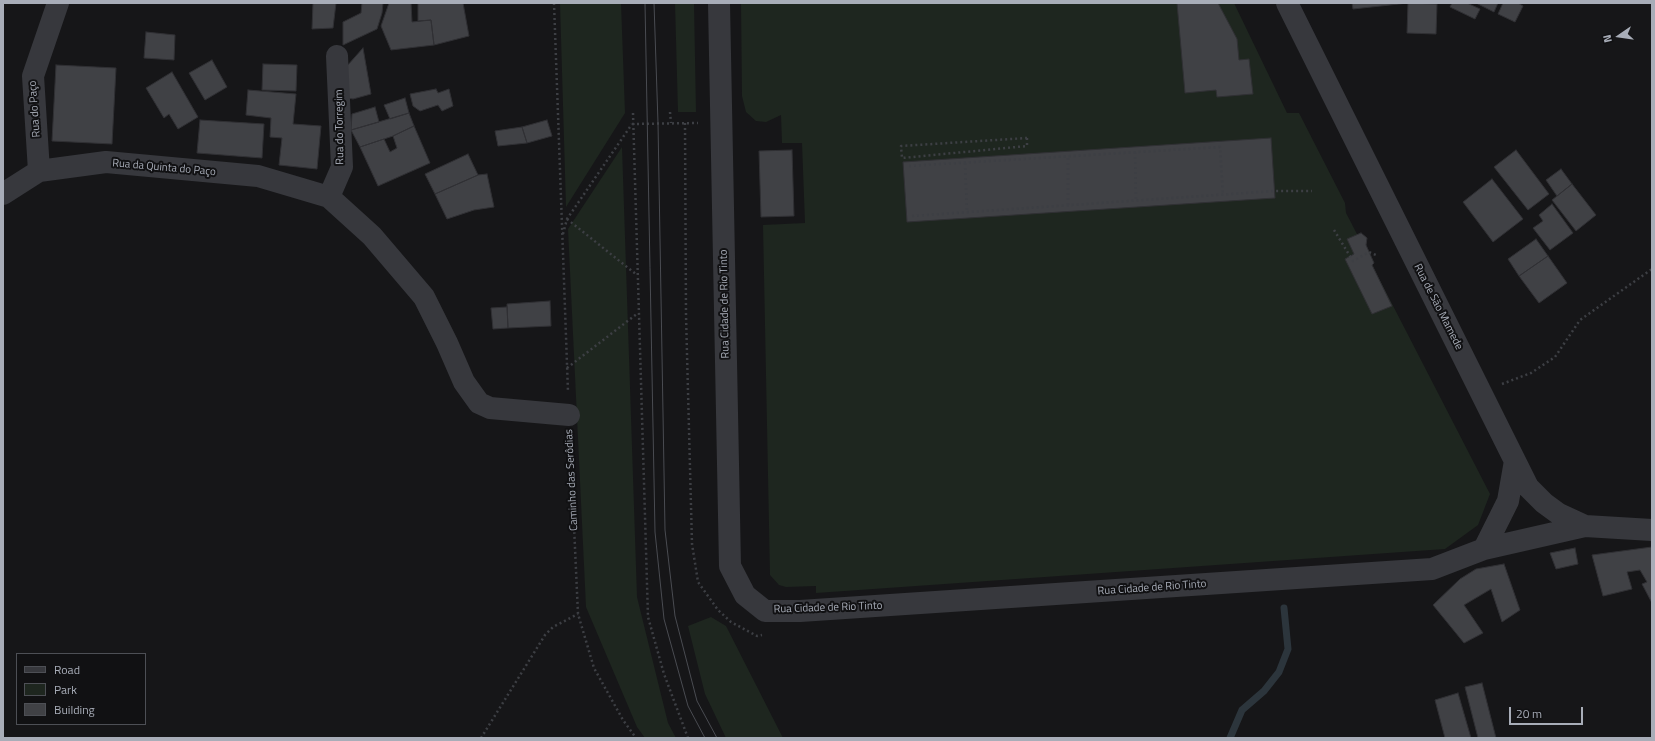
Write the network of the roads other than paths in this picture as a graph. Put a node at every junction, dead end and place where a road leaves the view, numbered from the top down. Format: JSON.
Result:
{"nodes":[{"id":1,"x":58,"y":3,"type":"edge"},
{"id":2,"x":719,"y":3,"type":"edge"},
{"id":3,"x":1288,"y":3,"type":"edge"},
{"id":4,"x":337,"y":56,"type":"dead end"},
{"id":5,"x":39,"y":171,"type":"junction"},
{"id":6,"x":3,"y":194,"type":"edge"},
{"id":7,"x":329,"y":197,"type":"junction"},
{"id":8,"x":569,"y":415,"type":"road end"},
{"id":9,"x":1515,"y":461,"type":"junction"},
{"id":10,"x":1585,"y":526,"type":"junction"},
{"id":11,"x":1652,"y":530,"type":"edge"},
{"id":12,"x":1484,"y":548,"type":"junction"}],
"edges":[{"from":1,"to":5,"type":"street","name":"Rua do Paço"},
{"from":2,"to":12,"type":"street","name":"Rua Cidade de Rio Tinto"},
{"from":3,"to":9,"type":"street","name":"Rua de São Mamede"},
{"from":4,"to":7,"type":"street","name":"Rua do Torregim"},
{"from":5,"to":6,"type":"street","name":"Rua da Quinta do Paço"},
{"from":5,"to":7,"type":"street","name":"Rua da Quinta do Paço"},
{"from":7,"to":8,"type":"street","name":"Caminho das Serôdias"},
{"from":9,"to":10,"type":"street","name":"Rua de São Mamede"},
{"from":9,"to":12,"type":"street"},
{"from":10,"to":11,"type":"street","name":"Rua de São Mamede"},
{"from":10,"to":12,"type":"street","name":"Rua Cidade de Rio Tinto"}]}
